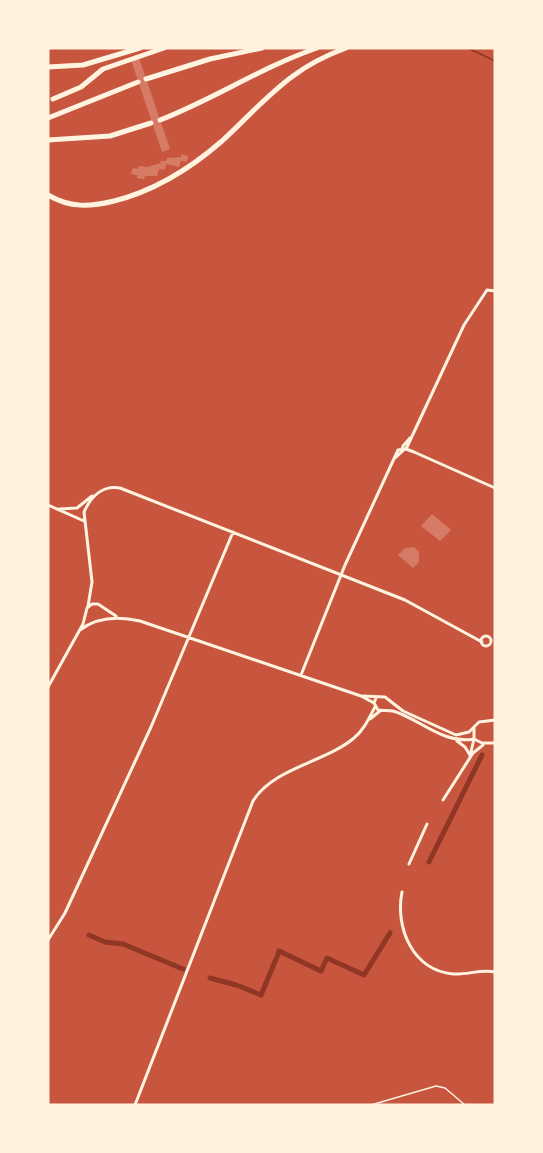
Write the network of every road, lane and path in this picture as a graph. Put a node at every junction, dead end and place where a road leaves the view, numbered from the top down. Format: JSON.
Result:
{"nodes":[{"id":1,"x":140,"y":48,"type":"edge"},
{"id":2,"x":164,"y":48,"type":"edge"},
{"id":3,"x":243,"y":48,"type":"edge"},
{"id":4,"x":262,"y":48,"type":"edge"},
{"id":5,"x":317,"y":48,"type":"edge"},
{"id":6,"x":346,"y":48,"type":"edge"},
{"id":7,"x":251,"y":51,"type":"junction"},
{"id":8,"x":48,"y":67,"type":"edge"},
{"id":9,"x":146,"y":79,"type":"dead end"},
{"id":10,"x":138,"y":82,"type":"dead end"},
{"id":11,"x":53,"y":99,"type":"dead end"},
{"id":12,"x":48,"y":118,"type":"edge"},
{"id":13,"x":160,"y":120,"type":"dead end"},
{"id":14,"x":152,"y":123,"type":"dead end"},
{"id":15,"x":48,"y":140,"type":"edge"},
{"id":16,"x":48,"y":195,"type":"edge"},
{"id":17,"x":487,"y":291,"type":"dead end"},
{"id":18,"x":404,"y":450,"type":"junction"},
{"id":19,"x":495,"y":488,"type":"edge"},
{"id":20,"x":99,"y":492,"type":"junction"},
{"id":21,"x":48,"y":505,"type":"edge"},
{"id":22,"x":77,"y":508,"type":"junction"},
{"id":23,"x":59,"y":509,"type":"junction"},
{"id":24,"x":84,"y":512,"type":"junction"},
{"id":25,"x":84,"y":521,"type":"junction"},
{"id":26,"x":233,"y":532,"type":"junction"},
{"id":27,"x":341,"y":574,"type":"junction"},
{"id":28,"x":91,"y":594,"type":"junction"},
{"id":29,"x":98,"y":604,"type":"junction"},
{"id":30,"x":87,"y":608,"type":"junction"},
{"id":31,"x":103,"y":609,"type":"junction"},
{"id":32,"x":86,"y":617,"type":"junction"},
{"id":33,"x":117,"y":617,"type":"junction"},
{"id":34,"x":102,"y":620,"type":"junction"},
{"id":35,"x":92,"y":622,"type":"junction"},
{"id":36,"x":80,"y":630,"type":"junction"},
{"id":37,"x":189,"y":637,"type":"junction"},
{"id":38,"x":482,"y":642,"type":"dead end"},
{"id":39,"x":301,"y":675,"type":"junction"},
{"id":40,"x":48,"y":687,"type":"edge"},
{"id":41,"x":361,"y":696,"type":"junction"},
{"id":42,"x":376,"y":698,"type":"junction"},
{"id":43,"x":389,"y":700,"type":"junction"},
{"id":44,"x":374,"y":705,"type":"junction"},
{"id":45,"x":385,"y":710,"type":"junction"},
{"id":46,"x":380,"y":711,"type":"junction"},
{"id":47,"x":495,"y":720,"type":"edge"},
{"id":48,"x":367,"y":723,"type":"junction"},
{"id":49,"x":474,"y":727,"type":"junction"},
{"id":50,"x":454,"y":739,"type":"junction"},
{"id":51,"x":474,"y":739,"type":"junction"},
{"id":52,"x":495,"y":743,"type":"edge"},
{"id":53,"x":485,"y":744,"type":"junction"},
{"id":54,"x":470,"y":755,"type":"junction"},
{"id":55,"x":468,"y":761,"type":"junction"},
{"id":56,"x":443,"y":800,"type":"dead end"},
{"id":57,"x":427,"y":824,"type":"dead end"},
{"id":58,"x":409,"y":864,"type":"dead end"},
{"id":59,"x":402,"y":892,"type":"dead end"},
{"id":60,"x":48,"y":940,"type":"edge"},
{"id":61,"x":495,"y":972,"type":"edge"},
{"id":62,"x":135,"y":1105,"type":"edge"},
{"id":63,"x":371,"y":1105,"type":"edge"},
{"id":64,"x":465,"y":1105,"type":"edge"}],
"edges":[{"from":1,"to":8,"type":"highway"},
{"from":2,"to":11,"type":"highway"},
{"from":3,"to":7,"type":"highway"},
{"from":4,"to":7,"type":"highway"},
{"from":5,"to":13,"type":"highway"},
{"from":6,"to":16,"type":"highway"},
{"from":7,"to":9,"type":"highway"},
{"from":10,"to":12,"type":"highway"},
{"from":14,"to":15,"type":"highway"},
{"from":17,"to":18,"type":"street"},
{"from":18,"to":19,"type":"street"},
{"from":18,"to":27,"type":"street"},
{"from":20,"to":22,"type":"street"},
{"from":20,"to":24,"type":"street"},
{"from":20,"to":26,"type":"street"},
{"from":21,"to":23,"type":"street"},
{"from":22,"to":23,"type":"street"},
{"from":22,"to":24,"type":"street"},
{"from":23,"to":25,"type":"street"},
{"from":24,"to":25,"type":"street"},
{"from":25,"to":28,"type":"street"},
{"from":26,"to":27,"type":"street"},
{"from":26,"to":37,"type":"street"},
{"from":27,"to":38,"type":"street"},
{"from":27,"to":39,"type":"street"},
{"from":28,"to":29,"type":"street"},
{"from":28,"to":30,"type":"street"},
{"from":29,"to":30,"type":"street"},
{"from":29,"to":31,"type":"street"},
{"from":30,"to":32,"type":"street"},
{"from":31,"to":33,"type":"street"},
{"from":31,"to":34,"type":"street"},
{"from":32,"to":35,"type":"street"},
{"from":32,"to":36,"type":"street"},
{"from":33,"to":34,"type":"street"},
{"from":33,"to":37,"type":"street"},
{"from":34,"to":35,"type":"street"},
{"from":35,"to":36,"type":"street"},
{"from":36,"to":40,"type":"street"},
{"from":37,"to":39,"type":"street"},
{"from":37,"to":60,"type":"street"},
{"from":39,"to":41,"type":"street"},
{"from":41,"to":42,"type":"street"},
{"from":41,"to":44,"type":"street"},
{"from":42,"to":43,"type":"street"},
{"from":42,"to":44,"type":"street"},
{"from":43,"to":45,"type":"street"},
{"from":43,"to":49,"type":"street"},
{"from":44,"to":46,"type":"street"},
{"from":44,"to":48,"type":"street"},
{"from":45,"to":46,"type":"street"},
{"from":45,"to":50,"type":"street"},
{"from":46,"to":48,"type":"street"},
{"from":47,"to":49,"type":"street"},
{"from":48,"to":62,"type":"street"},
{"from":49,"to":51,"type":"street"},
{"from":50,"to":51,"type":"street"},
{"from":50,"to":54,"type":"street"},
{"from":51,"to":53,"type":"street"},
{"from":51,"to":54,"type":"street"},
{"from":52,"to":53,"type":"street"},
{"from":53,"to":55,"type":"street"},
{"from":54,"to":55,"type":"street"},
{"from":55,"to":56,"type":"street"},
{"from":57,"to":58,"type":"street"},
{"from":59,"to":61,"type":"street"},
{"from":63,"to":64,"type":"lane"}]}
